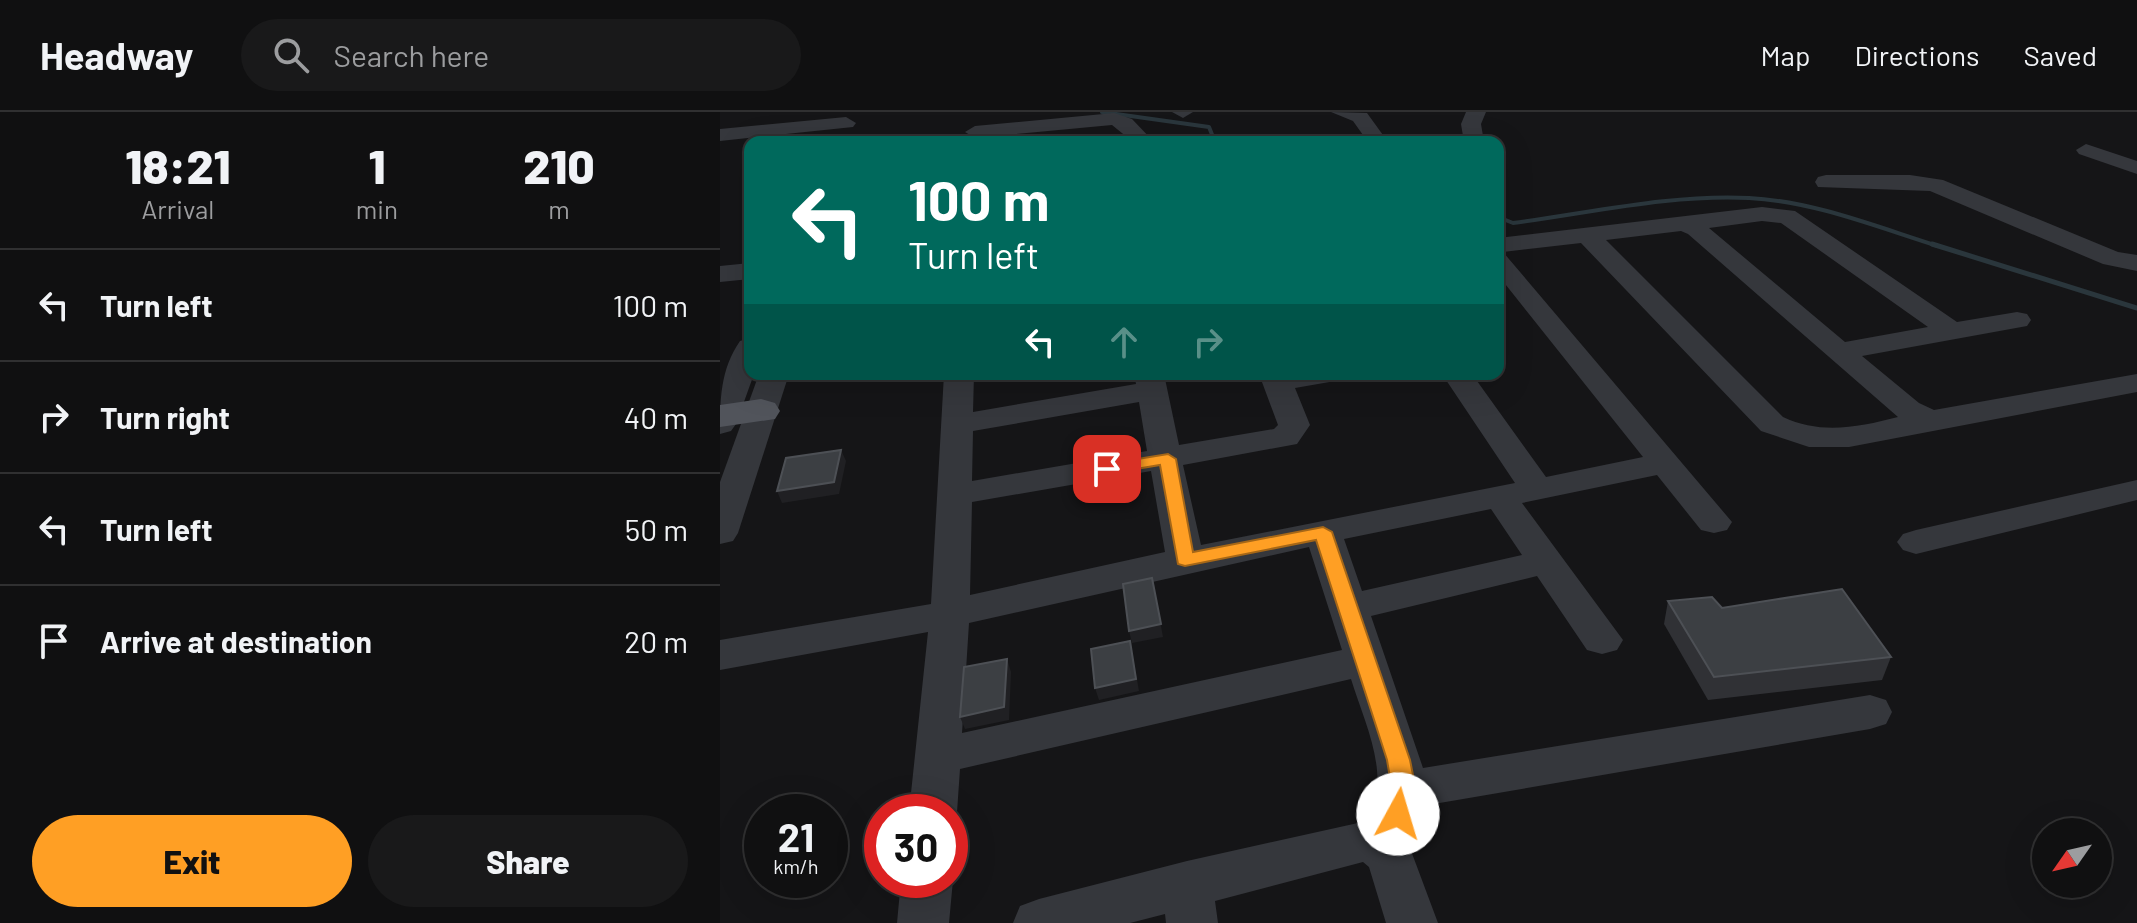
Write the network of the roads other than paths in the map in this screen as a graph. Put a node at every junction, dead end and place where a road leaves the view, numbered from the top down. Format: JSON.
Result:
{"nodes":[{"id":1,"x":1476,"y":112,"type":"edge"},
{"id":2,"x":1354,"y":116,"type":"edge"},
{"id":3,"x":819,"y":126,"type":"edge"},
{"id":4,"x":845,"y":126,"type":"edge"},
{"id":5,"x":976,"y":131,"type":"edge"},
{"id":6,"x":720,"y":135,"type":"edge"},
{"id":7,"x":1138,"y":136,"type":"edge"},
{"id":8,"x":1372,"y":136,"type":"edge"},
{"id":9,"x":1473,"y":136,"type":"edge"},
{"id":10,"x":2086,"y":150,"type":"dead end"},
{"id":11,"x":2137,"y":168,"type":"edge"},
{"id":12,"x":1826,"y":182,"type":"dead end"},
{"id":13,"x":1684,"y":224,"type":"junction"},
{"id":14,"x":1586,"y":234,"type":"junction"},
{"id":15,"x":1504,"y":244,"type":"edge"},
{"id":16,"x":2137,"y":263,"type":"edge"},
{"id":17,"x":744,"y":272,"type":"edge"},
{"id":18,"x":720,"y":274,"type":"edge"},
{"id":19,"x":1511,"y":291,"type":"edge"},
{"id":20,"x":2017,"y":320,"type":"dead end"},
{"id":21,"x":1953,"y":332,"type":"junction"},
{"id":22,"x":744,"y":337,"type":"edge"},
{"id":23,"x":720,"y":344,"type":"edge"},
{"id":24,"x":1841,"y":351,"type":"junction"},
{"id":25,"x":744,"y":366,"type":"edge"},
{"id":26,"x":766,"y":380,"type":"edge"},
{"id":27,"x":959,"y":380,"type":"edge"},
{"id":28,"x":1277,"y":380,"type":"edge"},
{"id":29,"x":1461,"y":380,"type":"edge"},
{"id":30,"x":1151,"y":382,"type":"edge"},
{"id":31,"x":2137,"y":383,"type":"edge"},
{"id":32,"x":731,"y":406,"type":"edge"},
{"id":33,"x":1930,"y":420,"type":"junction"},
{"id":34,"x":957,"y":424,"type":"junction"},
{"id":35,"x":1168,"y":459,"type":"junction"},
{"id":36,"x":1666,"y":463,"type":"junction"},
{"id":37,"x":1537,"y":489,"type":"junction"},
{"id":38,"x":2137,"y":490,"type":"edge"},
{"id":39,"x":954,"y":495,"type":"junction"},
{"id":40,"x":1500,"y":497,"type":"junction"},
{"id":41,"x":1714,"y":522,"type":"dead end"},
{"id":42,"x":1323,"y":532,"type":"junction"},
{"id":43,"x":720,"y":533,"type":"edge"},
{"id":44,"x":1916,"y":542,"type":"dead end"},
{"id":45,"x":1185,"y":560,"type":"junction"},
{"id":46,"x":1546,"y":562,"type":"junction"},
{"id":47,"x":1348,"y":608,"type":"junction"},
{"id":48,"x":950,"y":614,"type":"junction"},
{"id":49,"x":1602,"y":640,"type":"dead end"},
{"id":50,"x":720,"y":655,"type":"edge"},
{"id":51,"x":1366,"y":660,"type":"junction"},
{"id":52,"x":1870,"y":712,"type":"dead end"},
{"id":53,"x":938,"y":756,"type":"junction"},
{"id":54,"x":1404,"y":790,"type":"junction"},
{"id":55,"x":935,"y":794,"type":"edge"},
{"id":56,"x":1380,"y":843,"type":"junction"},
{"id":57,"x":925,"y":898,"type":"edge"},
{"id":58,"x":1190,"y":903,"type":"edge"},
{"id":59,"x":923,"y":923,"type":"edge"},
{"id":60,"x":1039,"y":923,"type":"edge"},
{"id":61,"x":1412,"y":923,"type":"edge"}],
"edges":[{"from":1,"to":9,"type":"street"},
{"from":2,"to":8,"type":"street"},
{"from":3,"to":4,"type":"street"},
{"from":3,"to":6,"type":"street"},
{"from":5,"to":7,"type":"street"},
{"from":10,"to":11,"type":"street"},
{"from":12,"to":16,"type":"street"},
{"from":13,"to":14,"type":"street"},
{"from":13,"to":21,"type":"street"},
{"from":13,"to":24,"type":"street"},
{"from":14,"to":15,"type":"street"},
{"from":14,"to":33,"type":"street"},
{"from":17,"to":18,"type":"street"},
{"from":19,"to":36,"type":"street"},
{"from":20,"to":21,"type":"street"},
{"from":21,"to":24,"type":"street"},
{"from":22,"to":23,"type":"street"},
{"from":24,"to":33,"type":"street"},
{"from":25,"to":32,"type":"street"},
{"from":26,"to":32,"type":"street"},
{"from":27,"to":34,"type":"street"},
{"from":28,"to":35,"type":"street"},
{"from":29,"to":37,"type":"street"},
{"from":30,"to":34,"type":"street"},
{"from":30,"to":35,"type":"street"},
{"from":31,"to":33,"type":"street"},
{"from":32,"to":43,"type":"street"},
{"from":34,"to":39,"type":"street"},
{"from":35,"to":39,"type":"street"},
{"from":35,"to":45,"type":"street"},
{"from":36,"to":37,"type":"street"},
{"from":36,"to":41,"type":"street"},
{"from":37,"to":40,"type":"street"},
{"from":38,"to":44,"type":"street"},
{"from":39,"to":48,"type":"street"},
{"from":40,"to":42,"type":"street"},
{"from":40,"to":46,"type":"street"},
{"from":42,"to":45,"type":"street"},
{"from":42,"to":47,"type":"street"},
{"from":45,"to":48,"type":"street"},
{"from":46,"to":47,"type":"street"},
{"from":46,"to":49,"type":"street"},
{"from":47,"to":51,"type":"street"},
{"from":48,"to":50,"type":"street"},
{"from":48,"to":53,"type":"street"},
{"from":51,"to":53,"type":"street"},
{"from":51,"to":54,"type":"street"},
{"from":52,"to":54,"type":"street"},
{"from":53,"to":55,"type":"street"},
{"from":54,"to":56,"type":"street"},
{"from":56,"to":58,"type":"street"},
{"from":56,"to":61,"type":"street"},
{"from":57,"to":59,"type":"street"},
{"from":58,"to":60,"type":"street"}]}
